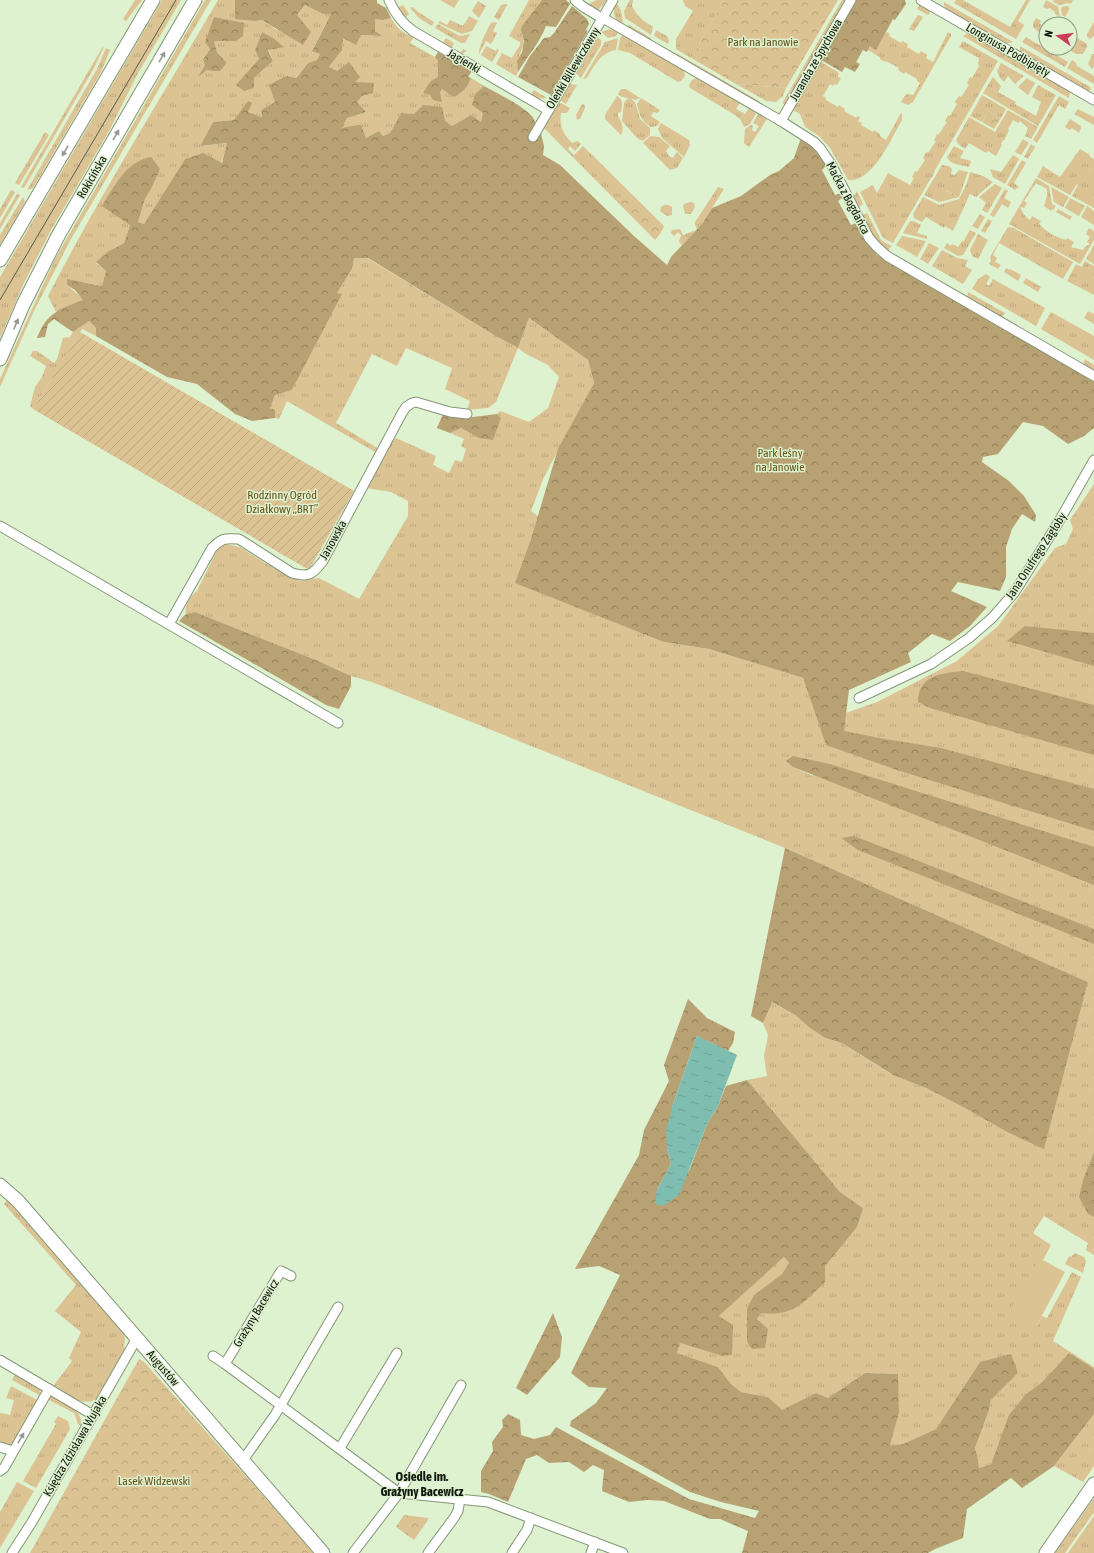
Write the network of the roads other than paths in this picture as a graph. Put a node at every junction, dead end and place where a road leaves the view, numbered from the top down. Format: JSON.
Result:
{"nodes":[{"id":1,"x":153,"y":0,"type":"edge"},
{"id":2,"x":195,"y":0,"type":"edge"},
{"id":3,"x":389,"y":0,"type":"edge"},
{"id":4,"x":575,"y":0,"type":"edge"},
{"id":5,"x":613,"y":0,"type":"edge"},
{"id":6,"x":851,"y":0,"type":"edge"},
{"id":7,"x":922,"y":0,"type":"edge"},
{"id":8,"x":603,"y":18,"type":"junction"},
{"id":9,"x":1094,"y":100,"type":"edge"},
{"id":10,"x":548,"y":110,"type":"junction"},
{"id":11,"x":781,"y":121,"type":"junction"},
{"id":12,"x":533,"y":137,"type":"dead end"},
{"id":13,"x":0,"y":260,"type":"edge"},
{"id":14,"x":0,"y":360,"type":"edge"},
{"id":15,"x":1094,"y":376,"type":"edge"},
{"id":16,"x":467,"y":414,"type":"dead end"},
{"id":17,"x":1094,"y":460,"type":"edge"},
{"id":18,"x":0,"y":526,"type":"edge"},
{"id":19,"x":169,"y":624,"type":"junction"},
{"id":20,"x":859,"y":698,"type":"dead end"},
{"id":21,"x":338,"y":723,"type":"dead end"},
{"id":22,"x":0,"y":1185,"type":"edge"},
{"id":23,"x":291,"y":1276,"type":"dead end"},
{"id":24,"x":338,"y":1307,"type":"dead end"},
{"id":25,"x":137,"y":1338,"type":"junction"},
{"id":26,"x":397,"y":1353,"type":"dead end"},
{"id":27,"x":213,"y":1356,"type":"dead end"},
{"id":28,"x":0,"y":1360,"type":"edge"},
{"id":29,"x":225,"y":1364,"type":"junction"},
{"id":30,"x":461,"y":1385,"type":"dead end"},
{"id":31,"x":49,"y":1389,"type":"junction"},
{"id":32,"x":280,"y":1405,"type":"junction"},
{"id":33,"x":93,"y":1415,"type":"junction"},
{"id":34,"x":0,"y":1447,"type":"edge"},
{"id":35,"x":340,"y":1448,"type":"junction"},
{"id":36,"x":13,"y":1451,"type":"junction"},
{"id":37,"x":244,"y":1460,"type":"junction"},
{"id":38,"x":0,"y":1471,"type":"edge"},
{"id":39,"x":1094,"y":1484,"type":"edge"},
{"id":40,"x":399,"y":1493,"type":"junction"},
{"id":41,"x":460,"y":1499,"type":"junction"},
{"id":42,"x":531,"y":1518,"type":"junction"},
{"id":43,"x":595,"y":1542,"type":"junction"},
{"id":44,"x":12,"y":1553,"type":"edge"},
{"id":45,"x":323,"y":1553,"type":"edge"},
{"id":46,"x":353,"y":1553,"type":"edge"},
{"id":47,"x":428,"y":1553,"type":"edge"},
{"id":48,"x":512,"y":1553,"type":"edge"},
{"id":49,"x":591,"y":1553,"type":"edge"},
{"id":50,"x":622,"y":1553,"type":"edge"},
{"id":51,"x":1046,"y":1553,"type":"edge"}],
"edges":[{"from":1,"to":13,"type":"main road","one_way":true},
{"from":14,"to":2,"type":"main road","name":"Rokicińska","one_way":true},
{"from":3,"to":10,"type":"street","name":"Jagienki"},
{"from":4,"to":8,"type":"street"},
{"from":5,"to":8,"type":"street","name":"Oleńki Billewiczówny"},
{"from":6,"to":11,"type":"street","name":"Juranda ze Spychowa"},
{"from":7,"to":9,"type":"street","name":"Longinusa Podbipięty"},
{"from":8,"to":10,"type":"street","name":"Oleńki Billewiczówny"},
{"from":8,"to":11,"type":"street","name":"Maćka z Bogdańca"},
{"from":10,"to":12,"type":"street","name":"Oleńki Billewiczówny"},
{"from":11,"to":15,"type":"street","name":"Maćka z Bogdańca"},
{"from":16,"to":19,"type":"street","name":"Janowska"},
{"from":17,"to":20,"type":"street","name":"Jana Onufrego Zagłoby"},
{"from":18,"to":19,"type":"street"},
{"from":19,"to":21,"type":"street"},
{"from":22,"to":25,"type":"main road","name":"Augustów"},
{"from":23,"to":29,"type":"street","name":"Grażyny Bacewicz"},
{"from":24,"to":32,"type":"street"},
{"from":25,"to":33,"type":"street","name":"Księdza Zdzisława Wujaka"},
{"from":25,"to":37,"type":"main road","name":"Augustów"},
{"from":26,"to":35,"type":"street"},
{"from":27,"to":29,"type":"street"},
{"from":28,"to":31,"type":"street"},
{"from":29,"to":32,"type":"street"},
{"from":30,"to":40,"type":"street"},
{"from":31,"to":33,"type":"street"},
{"from":36,"to":31,"type":"street","one_way":true},
{"from":32,"to":35,"type":"street"},
{"from":32,"to":37,"type":"street"},
{"from":33,"to":44,"type":"street","name":"Księdza Zdzisława Wujaka"},
{"from":34,"to":36,"type":"street"},
{"from":35,"to":40,"type":"street"},
{"from":36,"to":38,"type":"street"},
{"from":37,"to":45,"type":"main road","name":"Augustów"},
{"from":39,"to":51,"type":"main road"},
{"from":40,"to":41,"type":"street"},
{"from":40,"to":46,"type":"street"},
{"from":41,"to":42,"type":"street"},
{"from":41,"to":47,"type":"street"},
{"from":42,"to":43,"type":"street"},
{"from":42,"to":48,"type":"street"},
{"from":43,"to":49,"type":"street"},
{"from":43,"to":50,"type":"street"}]}
